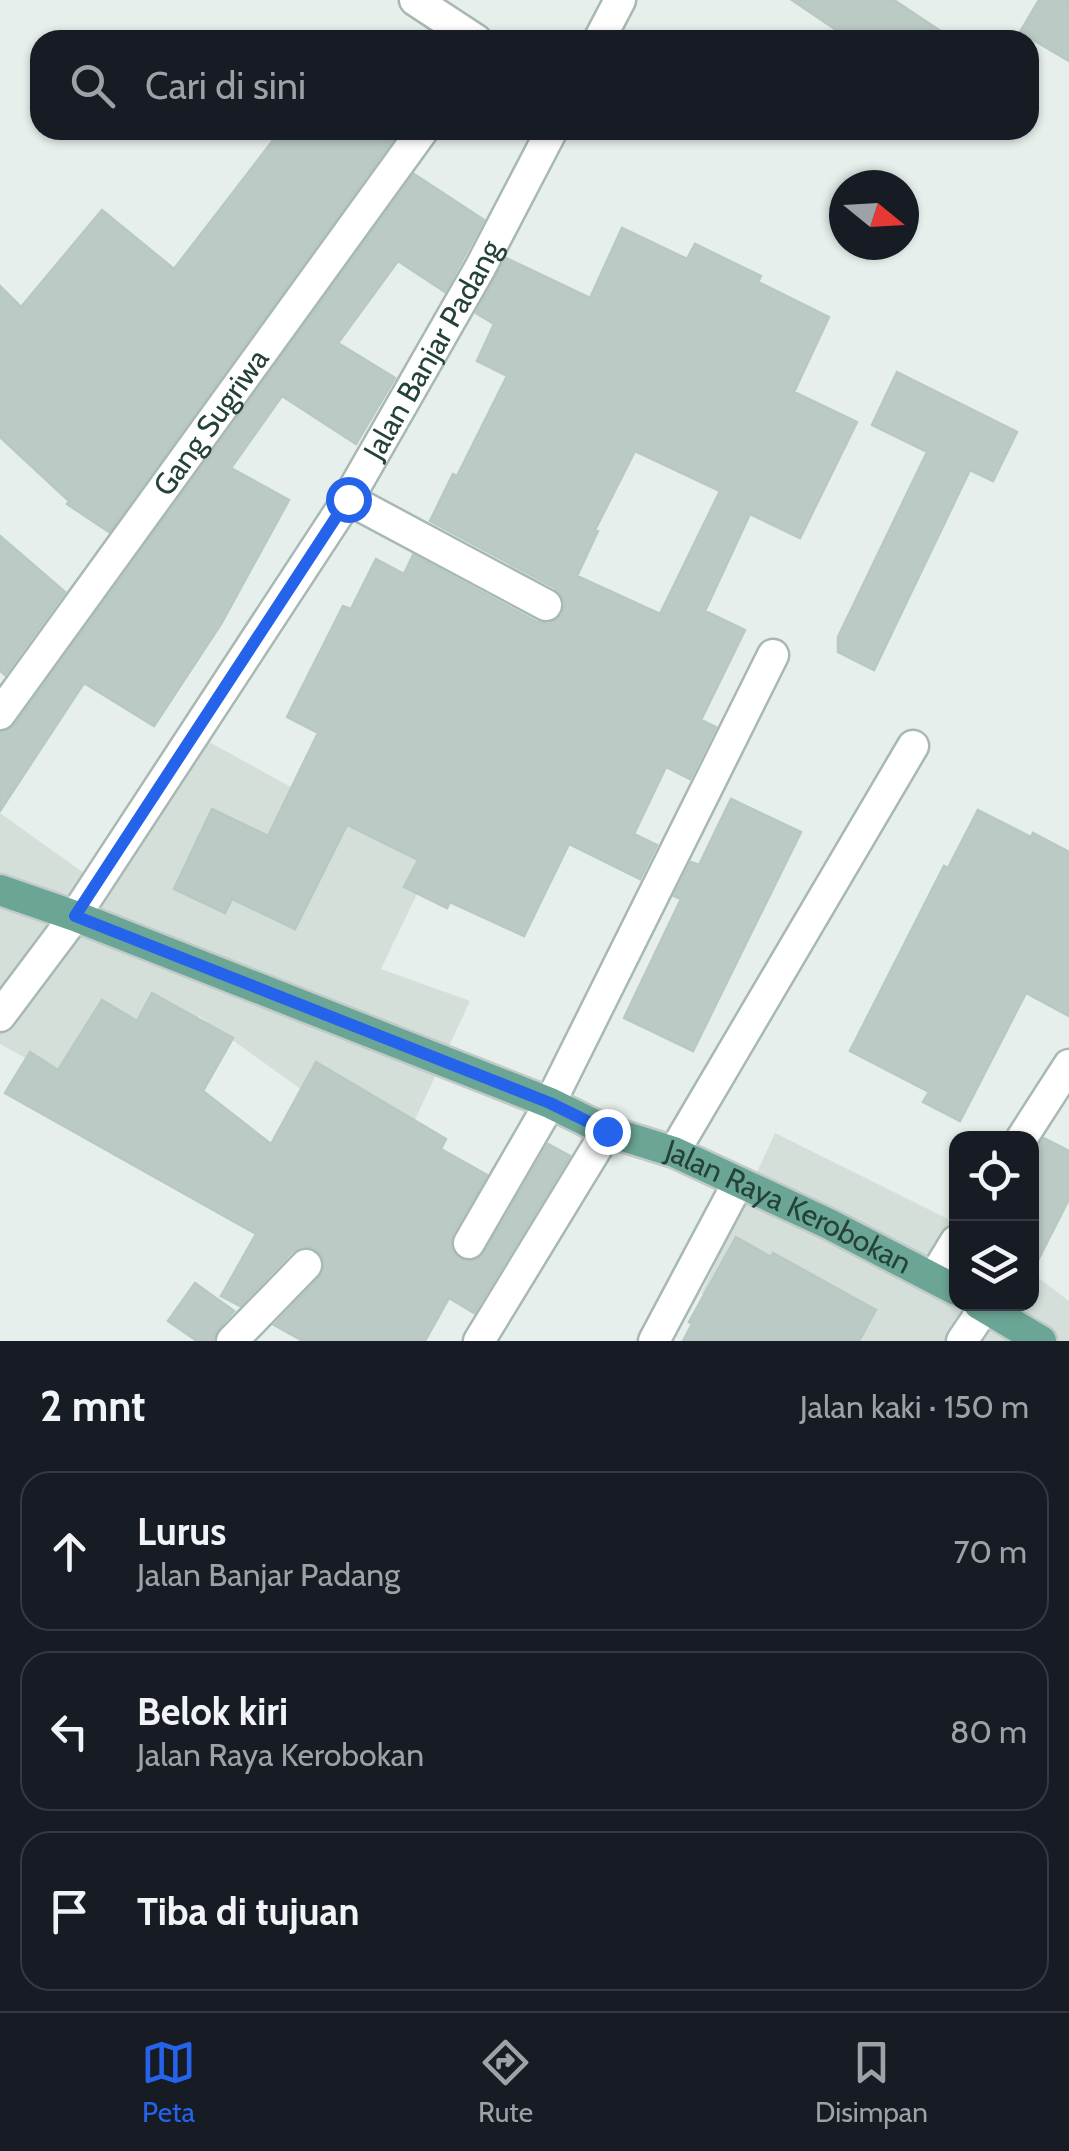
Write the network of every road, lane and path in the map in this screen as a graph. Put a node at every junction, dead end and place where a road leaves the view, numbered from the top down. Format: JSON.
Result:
{"nodes":[{"id":1,"x":415,"y":0,"type":"edge"},
{"id":2,"x":620,"y":0,"type":"edge"},
{"id":3,"x":461,"y":30,"type":"edge"},
{"id":4,"x":604,"y":30,"type":"edge"},
{"id":5,"x":415,"y":140,"type":"edge"},
{"id":6,"x":547,"y":140,"type":"edge"},
{"id":7,"x":348,"y":499,"type":"junction"},
{"id":8,"x":546,"y":604,"type":"dead end"},
{"id":9,"x":773,"y":655,"type":"dead end"},
{"id":10,"x":0,"y":714,"type":"edge"},
{"id":11,"x":914,"y":746,"type":"dead end"},
{"id":12,"x":0,"y":890,"type":"edge"},
{"id":13,"x":75,"y":916,"type":"junction"},
{"id":14,"x":0,"y":1016,"type":"edge"},
{"id":15,"x":1069,"y":1065,"type":"edge"},
{"id":16,"x":550,"y":1103,"type":"junction"},
{"id":17,"x":607,"y":1131,"type":"junction"},
{"id":18,"x":1027,"y":1131,"type":"edge"},
{"id":19,"x":674,"y":1152,"type":"junction"},
{"id":20,"x":738,"y":1182,"type":"junction"},
{"id":21,"x":469,"y":1243,"type":"dead end"},
{"id":22,"x":306,"y":1265,"type":"dead end"},
{"id":23,"x":945,"y":1284,"type":"edge"},
{"id":24,"x":979,"y":1311,"type":"edge"},
{"id":25,"x":992,"y":1311,"type":"edge"},
{"id":26,"x":232,"y":1341,"type":"edge"},
{"id":27,"x":479,"y":1341,"type":"edge"},
{"id":28,"x":654,"y":1341,"type":"edge"},
{"id":29,"x":962,"y":1341,"type":"edge"},
{"id":30,"x":1041,"y":1341,"type":"edge"}],
"edges":[{"from":1,"to":3,"type":"street"},
{"from":2,"to":4,"type":"street"},
{"from":5,"to":10,"type":"street","name":"Gang Sugriwa"},
{"from":6,"to":7,"type":"street","name":"Jalan Banjar Padang"},
{"from":7,"to":8,"type":"street"},
{"from":7,"to":13,"type":"street","name":"Jalan Banjar Padang"},
{"from":9,"to":16,"type":"street"},
{"from":11,"to":19,"type":"street"},
{"from":12,"to":13,"type":"main road","name":"Jalan Raya Kerobokan"},
{"from":13,"to":14,"type":"street","name":"Jalan Banjar Padang"},
{"from":13,"to":16,"type":"main road","name":"Jalan Raya Kerobokan"},
{"from":15,"to":18,"type":"street"},
{"from":16,"to":17,"type":"main road","name":"Jalan Raya Kerobokan"},
{"from":16,"to":21,"type":"street"},
{"from":17,"to":19,"type":"main road","name":"Jalan Raya Kerobokan"},
{"from":17,"to":27,"type":"street"},
{"from":19,"to":20,"type":"main road","name":"Jalan Raya Kerobokan"},
{"from":20,"to":23,"type":"main road","name":"Jalan Raya Kerobokan"},
{"from":20,"to":28,"type":"street"},
{"from":22,"to":26,"type":"street"},
{"from":24,"to":29,"type":"street"},
{"from":25,"to":30,"type":"main road"}]}
